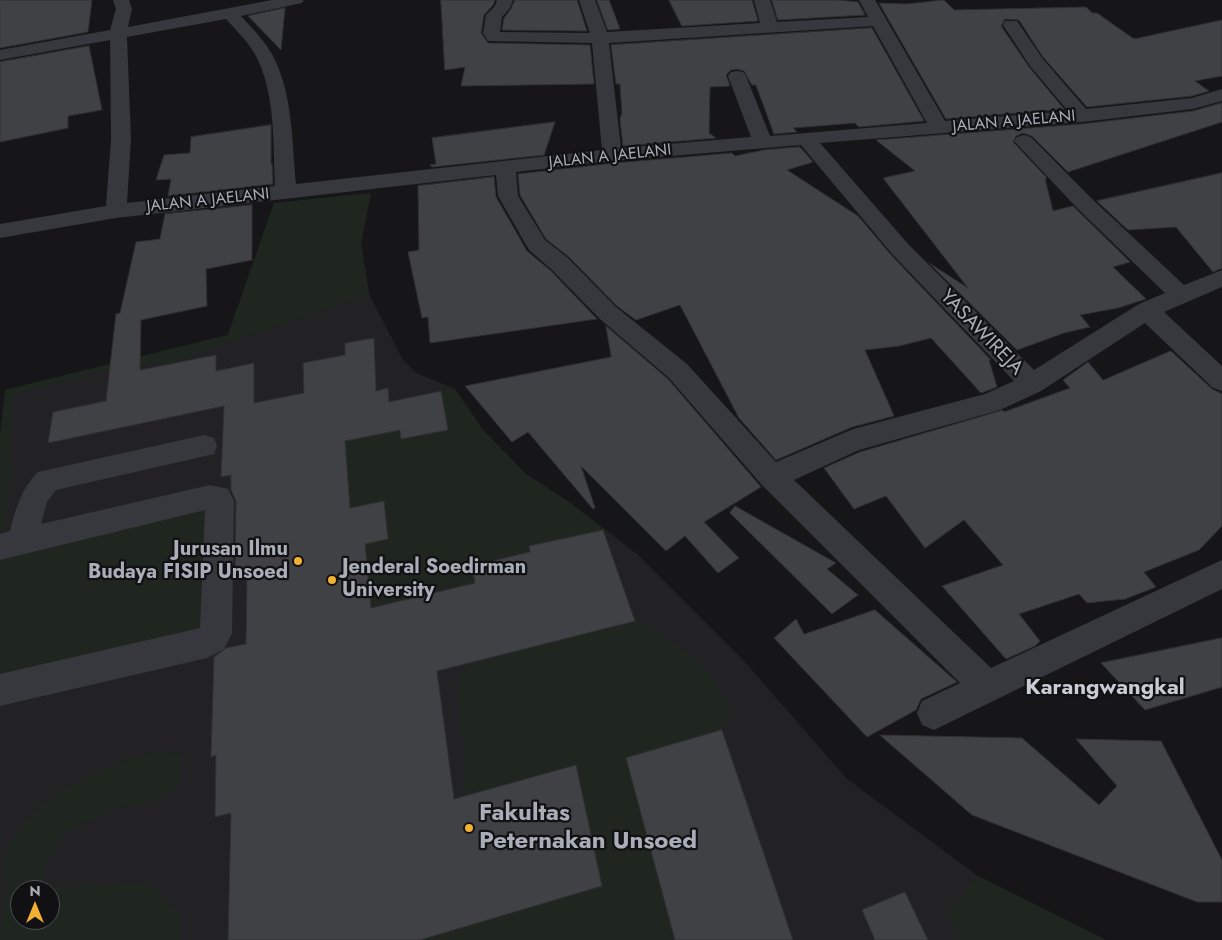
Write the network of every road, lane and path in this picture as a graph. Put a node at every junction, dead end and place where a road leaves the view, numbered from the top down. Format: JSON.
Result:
{"nodes":[{"id":1,"x":121,"y":0,"type":"edge"},
{"id":2,"x":296,"y":0,"type":"edge"},
{"id":3,"x":505,"y":0,"type":"edge"},
{"id":4,"x":587,"y":0,"type":"edge"},
{"id":5,"x":762,"y":0,"type":"edge"},
{"id":6,"x":867,"y":0,"type":"edge"},
{"id":7,"x":230,"y":14,"type":"junction"},
{"id":8,"x":878,"y":21,"type":"junction"},
{"id":9,"x":1011,"y":25,"type":"dead end"},
{"id":10,"x":770,"y":28,"type":"junction"},
{"id":11,"x":118,"y":32,"type":"junction"},
{"id":12,"x":600,"y":38,"type":"junction"},
{"id":13,"x":0,"y":55,"type":"edge"},
{"id":14,"x":737,"y":76,"type":"dead end"},
{"id":15,"x":1222,"y":95,"type":"edge"},
{"id":16,"x":1193,"y":102,"type":"junction"},
{"id":17,"x":1222,"y":113,"type":"edge"},
{"id":18,"x":1082,"y":116,"type":"junction"},
{"id":19,"x":940,"y":128,"type":"junction"},
{"id":20,"x":806,"y":139,"type":"junction"},
{"id":21,"x":1024,"y":141,"type":"dead end"},
{"id":22,"x":763,"y":143,"type":"junction"},
{"id":23,"x":612,"y":155,"type":"junction"},
{"id":24,"x":505,"y":168,"type":"junction"},
{"id":25,"x":286,"y":192,"type":"junction"},
{"id":26,"x":116,"y":212,"type":"junction"},
{"id":27,"x":0,"y":231,"type":"edge"},
{"id":28,"x":1222,"y":278,"type":"edge"},
{"id":29,"x":1181,"y":295,"type":"junction"},
{"id":30,"x":1146,"y":310,"type":"junction"},
{"id":31,"x":1222,"y":381,"type":"edge"},
{"id":32,"x":1032,"y":384,"type":"junction"},
{"id":33,"x":204,"y":446,"type":"dead end"},
{"id":34,"x":772,"y":476,"type":"junction"},
{"id":35,"x":11,"y":544,"type":"edge"},
{"id":36,"x":1222,"y":574,"type":"edge"},
{"id":37,"x":987,"y":687,"type":"junction"},
{"id":38,"x":0,"y":690,"type":"edge"},
{"id":39,"x":934,"y":713,"type":"dead end"}],
"edges":[{"from":1,"to":11,"type":"street"},
{"from":2,"to":7,"type":"street"},
{"from":3,"to":12,"type":"street"},
{"from":4,"to":12,"type":"street"},
{"from":5,"to":10,"type":"street"},
{"from":6,"to":8,"type":"street"},
{"from":7,"to":11,"type":"street"},
{"from":7,"to":25,"type":"street"},
{"from":8,"to":10,"type":"street"},
{"from":8,"to":19,"type":"street"},
{"from":9,"to":18,"type":"street"},
{"from":10,"to":12,"type":"street"},
{"from":11,"to":13,"type":"street"},
{"from":11,"to":26,"type":"street"},
{"from":12,"to":23,"type":"street"},
{"from":14,"to":22,"type":"street"},
{"from":15,"to":16,"type":"street","name":"JALAN A JAELANI"},
{"from":16,"to":17,"type":"street"},
{"from":16,"to":18,"type":"street","name":"JALAN A JAELANI"},
{"from":18,"to":19,"type":"street","name":"JALAN A JAELANI"},
{"from":19,"to":20,"type":"street","name":"JALAN A JAELANI"},
{"from":20,"to":22,"type":"street","name":"JALAN A JAELANI"},
{"from":20,"to":32,"type":"street","name":"YASAWIREJA"},
{"from":21,"to":29,"type":"street"},
{"from":22,"to":23,"type":"street","name":"JALAN A JAELANI"},
{"from":23,"to":24,"type":"street","name":"JALAN A JAELANI"},
{"from":24,"to":25,"type":"street","name":"JALAN A JAELANI"},
{"from":24,"to":34,"type":"street"},
{"from":25,"to":26,"type":"street","name":"JALAN A JAELANI"},
{"from":26,"to":27,"type":"street","name":"JALAN A JAELANI"},
{"from":28,"to":29,"type":"street","name":"YASAWIREJA"},
{"from":29,"to":30,"type":"street","name":"YASAWIREJA"},
{"from":30,"to":31,"type":"street"},
{"from":30,"to":32,"type":"street","name":"YASAWIREJA"},
{"from":32,"to":34,"type":"street"},
{"from":33,"to":35,"type":"street"},
{"from":34,"to":37,"type":"street"},
{"from":35,"to":38,"type":"street"},
{"from":36,"to":37,"type":"street"},
{"from":37,"to":39,"type":"street"}]}
